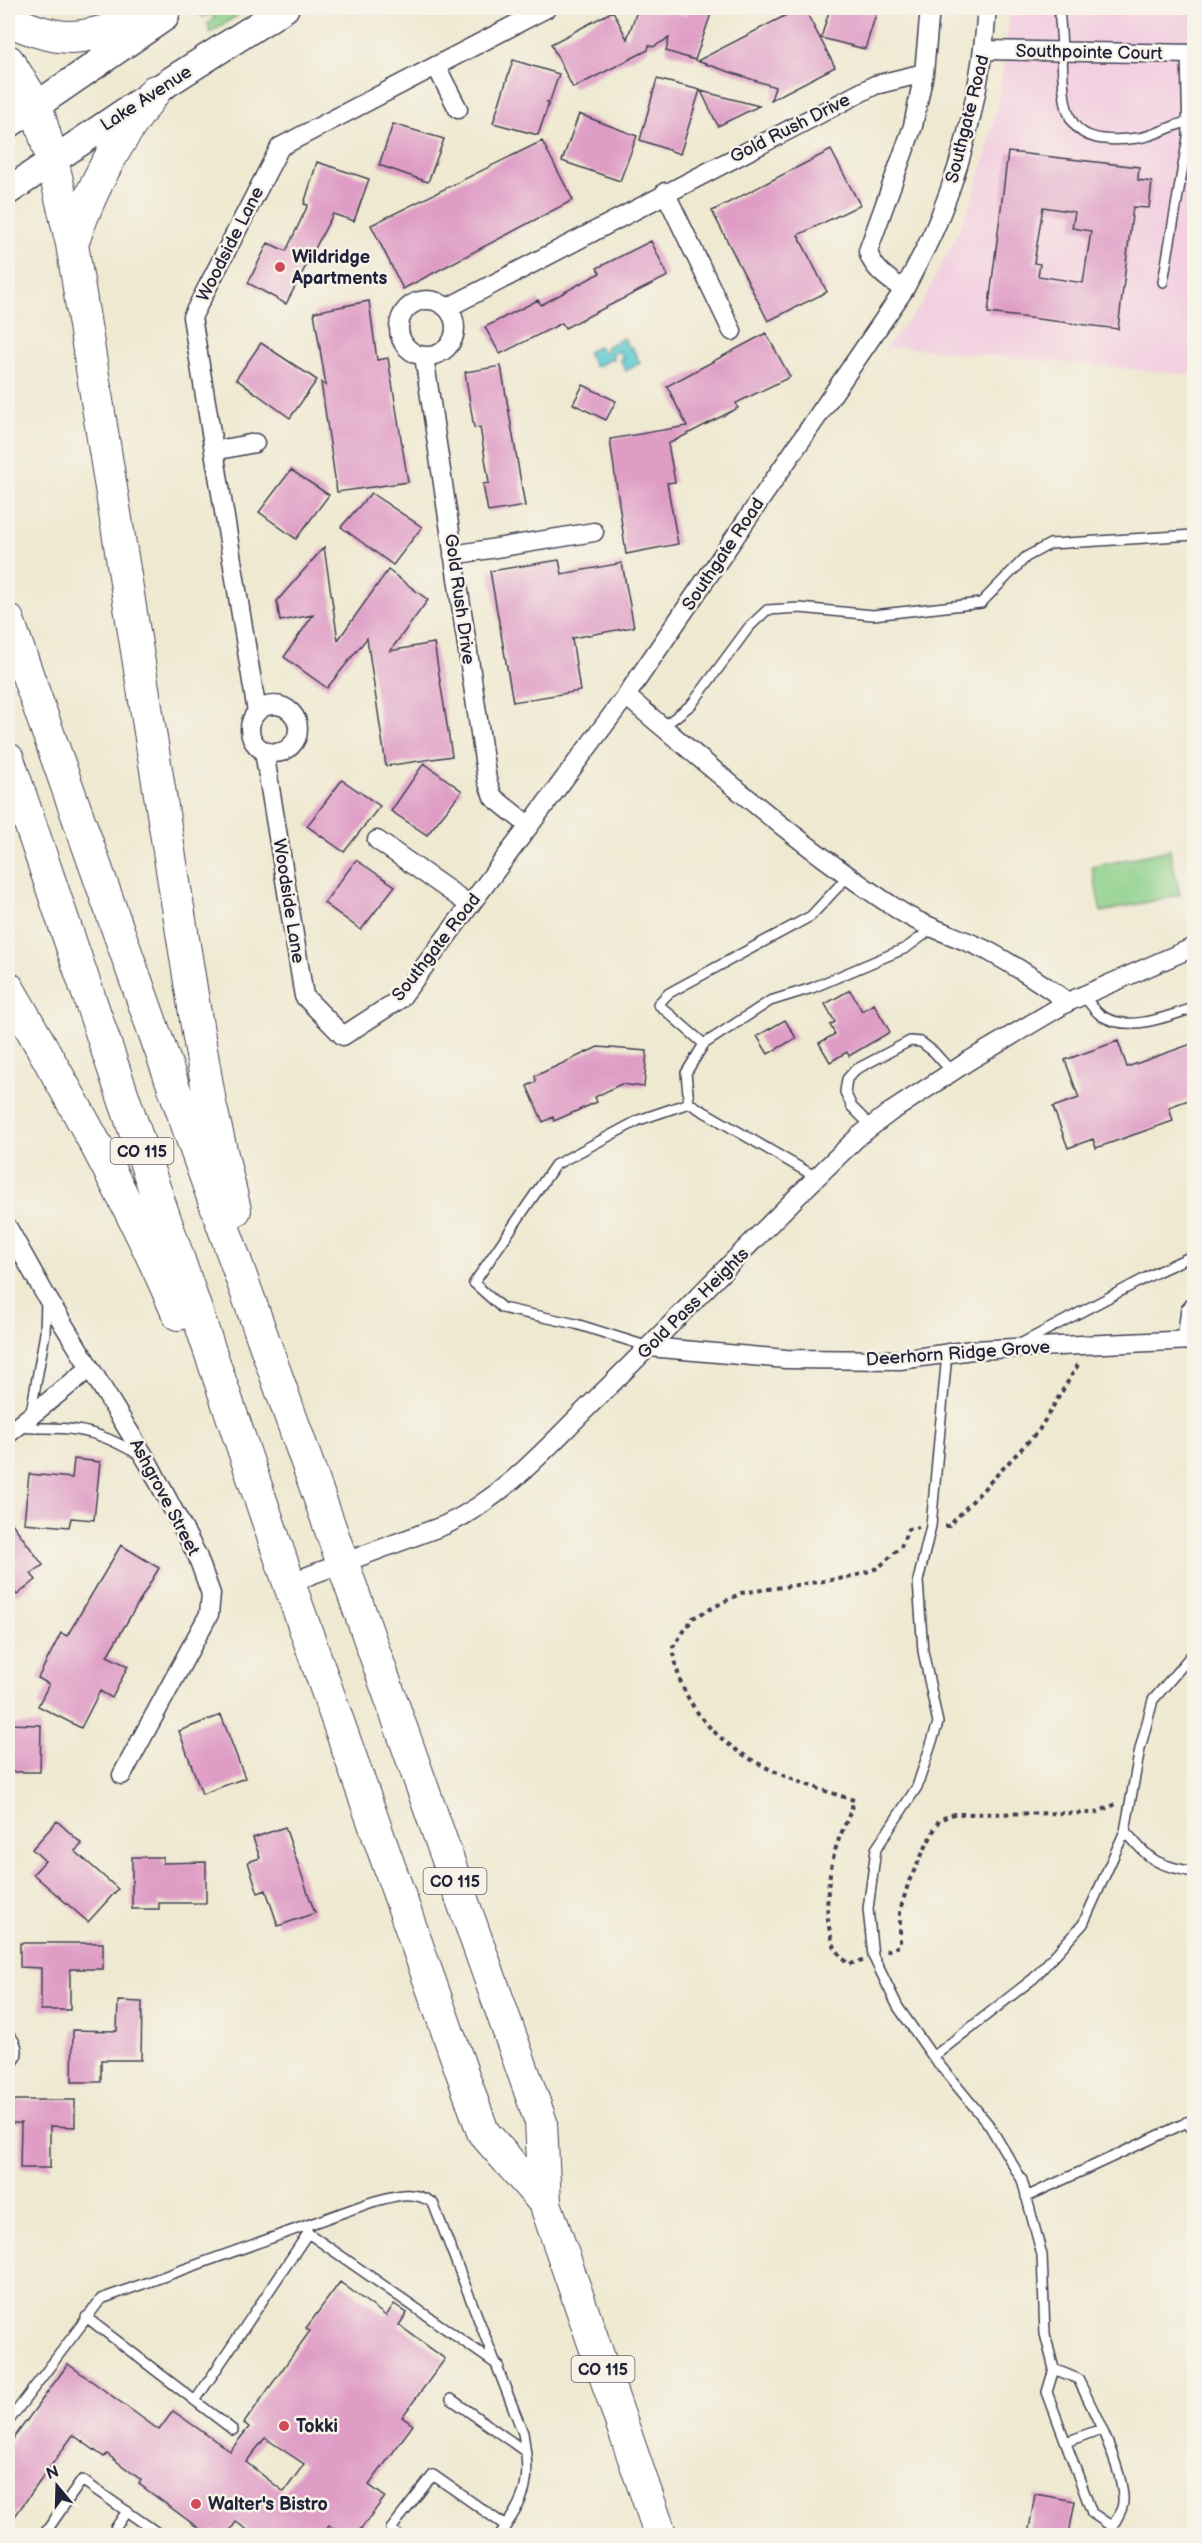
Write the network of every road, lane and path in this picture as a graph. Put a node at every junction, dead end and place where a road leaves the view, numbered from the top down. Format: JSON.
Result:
{"nodes":[{"id":1,"x":165,"y":8,"type":"edge"},
{"id":2,"x":177,"y":8,"type":"edge"},
{"id":3,"x":285,"y":8,"type":"edge"},
{"id":4,"x":547,"y":8,"type":"edge"},
{"id":5,"x":930,"y":8,"type":"edge"},
{"id":6,"x":987,"y":8,"type":"edge"},
{"id":7,"x":1059,"y":8,"type":"edge"},
{"id":8,"x":8,"y":20,"type":"edge"},
{"id":9,"x":984,"y":50,"type":"junction"},
{"id":10,"x":1062,"y":52,"type":"junction"},
{"id":11,"x":1190,"y":53,"type":"edge"},
{"id":12,"x":8,"y":61,"type":"edge"},
{"id":13,"x":436,"y":66,"type":"junction"},
{"id":14,"x":924,"y":73,"type":"junction"},
{"id":15,"x":155,"y":91,"type":"junction"},
{"id":16,"x":36,"y":105,"type":"junction"},
{"id":17,"x":458,"y":109,"type":"dead end"},
{"id":18,"x":1191,"y":121,"type":"edge"},
{"id":19,"x":8,"y":125,"type":"edge"},
{"id":20,"x":52,"y":160,"type":"junction"},
{"id":21,"x":8,"y":191,"type":"edge"},
{"id":22,"x":665,"y":192,"type":"junction"},
{"id":23,"x":72,"y":244,"type":"junction"},
{"id":24,"x":1163,"y":282,"type":"dead end"},
{"id":25,"x":904,"y":290,"type":"junction"},
{"id":26,"x":447,"y":308,"type":"junction"},
{"id":27,"x":732,"y":331,"type":"dead end"},
{"id":28,"x":424,"y":356,"type":"junction"},
{"id":29,"x":255,"y":443,"type":"dead end"},
{"id":30,"x":214,"y":451,"type":"junction"},
{"id":31,"x":594,"y":532,"type":"dead end"},
{"id":32,"x":1194,"y":536,"type":"edge"},
{"id":33,"x":453,"y":555,"type":"junction"},
{"id":34,"x":8,"y":620,"type":"edge"},
{"id":35,"x":626,"y":696,"type":"junction"},
{"id":36,"x":257,"y":712,"type":"junction"},
{"id":37,"x":663,"y":727,"type":"junction"},
{"id":38,"x":264,"y":751,"type":"junction"},
{"id":39,"x":8,"y":759,"type":"edge"},
{"id":40,"x":528,"y":825,"type":"junction"},
{"id":41,"x":377,"y":840,"type":"dead end"},
{"id":42,"x":849,"y":875,"type":"junction"},
{"id":43,"x":470,"y":905,"type":"junction"},
{"id":44,"x":932,"y":928,"type":"junction"},
{"id":45,"x":1194,"y":947,"type":"edge"},
{"id":46,"x":8,"y":988,"type":"edge"},
{"id":47,"x":1076,"y":999,"type":"junction"},
{"id":48,"x":1194,"y":1008,"type":"edge"},
{"id":49,"x":343,"y":1036,"type":"joint"},
{"id":50,"x":704,"y":1044,"type":"junction"},
{"id":51,"x":952,"y":1072,"type":"junction"},
{"id":52,"x":689,"y":1103,"type":"junction"},
{"id":53,"x":872,"y":1126,"type":"junction"},
{"id":54,"x":816,"y":1178,"type":"junction"},
{"id":55,"x":8,"y":1228,"type":"edge"},
{"id":56,"x":1194,"y":1255,"type":"edge"},
{"id":57,"x":46,"y":1296,"type":"junction"},
{"id":58,"x":1194,"y":1300,"type":"edge"},
{"id":59,"x":1188,"y":1340,"type":"edge"},
{"id":60,"x":1090,"y":1344,"type":"junction"},
{"id":61,"x":649,"y":1347,"type":"junction"},
{"id":62,"x":1012,"y":1348,"type":"junction"},
{"id":63,"x":947,"y":1354,"type":"junction"},
{"id":64,"x":90,"y":1368,"type":"junction"},
{"id":65,"x":279,"y":1386,"type":"junction"},
{"id":66,"x":18,"y":1425,"type":"edge"},
{"id":67,"x":145,"y":1457,"type":"junction"},
{"id":68,"x":931,"y":1526,"type":"junction"},
{"id":69,"x":275,"y":1543,"type":"junction"},
{"id":70,"x":343,"y":1564,"type":"junction"},
{"id":71,"x":289,"y":1583,"type":"junction"},
{"id":72,"x":1194,"y":1652,"type":"edge"},
{"id":73,"x":122,"y":1775,"type":"dead end"},
{"id":74,"x":1132,"y":1798,"type":"junction"},
{"id":75,"x":1125,"y":1831,"type":"junction"},
{"id":76,"x":1194,"y":1872,"type":"edge"},
{"id":77,"x":873,"y":1956,"type":"junction"},
{"id":78,"x":8,"y":2034,"type":"edge"},
{"id":79,"x":933,"y":2057,"type":"junction"},
{"id":80,"x":8,"y":2068,"type":"edge"},
{"id":81,"x":1190,"y":2121,"type":"edge"},
{"id":82,"x":1194,"y":2131,"type":"edge"},
{"id":83,"x":1026,"y":2197,"type":"junction"},
{"id":84,"x":545,"y":2203,"type":"junction"},
{"id":85,"x":307,"y":2229,"type":"junction"},
{"id":86,"x":86,"y":2317,"type":"junction"},
{"id":87,"x":499,"y":2366,"type":"junction"},
{"id":88,"x":1054,"y":2369,"type":"junction"},
{"id":89,"x":451,"y":2399,"type":"dead end"},
{"id":90,"x":195,"y":2400,"type":"junction"},
{"id":91,"x":8,"y":2422,"type":"edge"},
{"id":92,"x":1101,"y":2428,"type":"junction"},
{"id":93,"x":233,"y":2430,"type":"dead end"},
{"id":94,"x":1066,"y":2442,"type":"junction"},
{"id":95,"x":526,"y":2452,"type":"junction"},
{"id":96,"x":127,"y":2511,"type":"junction"},
{"id":97,"x":506,"y":2526,"type":"junction"},
{"id":98,"x":1110,"y":2531,"type":"edge"},
{"id":99,"x":662,"y":2533,"type":"edge"},
{"id":100,"x":42,"y":2535,"type":"edge"},
{"id":101,"x":110,"y":2535,"type":"edge"},
{"id":102,"x":162,"y":2535,"type":"edge"},
{"id":103,"x":399,"y":2535,"type":"edge"},
{"id":104,"x":499,"y":2535,"type":"edge"}],
"edges":[{"from":1,"to":8,"type":"highway"},
{"from":2,"to":16,"type":"main road"},
{"from":3,"to":15,"type":"main road","name":"Lake Avenue"},
{"from":4,"to":13,"type":"street","name":"Woodside Lane"},
{"from":5,"to":14,"type":"street"},
{"from":6,"to":9,"type":"street","name":"Southgate Road"},
{"from":7,"to":10,"type":"lane"},
{"from":9,"to":10,"type":"street","name":"Southpointe Court"},
{"from":9,"to":25,"type":"street","name":"Southgate Road"},
{"from":10,"to":11,"type":"street","name":"Southpointe Court"},
{"from":10,"to":18,"type":"lane"},
{"from":11,"to":18,"type":"lane"},
{"from":12,"to":16,"type":"highway"},
{"from":13,"to":17,"type":"street"},
{"from":13,"to":30,"type":"street","name":"Woodside Lane"},
{"from":14,"to":22,"type":"street","name":"Gold Rush Drive"},
{"from":14,"to":25,"type":"street"},
{"from":15,"to":20,"type":"main road","name":"Lake Avenue"},
{"from":15,"to":23,"type":"highway"},
{"from":16,"to":19,"type":"main road"},
{"from":16,"to":20,"type":"highway"},
{"from":18,"to":24,"type":"lane"},
{"from":20,"to":21,"type":"main road","name":"Lake Avenue"},
{"from":20,"to":23,"type":"highway"},
{"from":22,"to":26,"type":"street","name":"Gold Rush Drive"},
{"from":22,"to":27,"type":"street"},
{"from":23,"to":65,"type":"highway"},
{"from":25,"to":35,"type":"street","name":"Southgate Road"},
{"from":26,"to":28,"type":"street"},
{"from":26,"to":28,"type":"street"},
{"from":28,"to":33,"type":"street","name":"Gold Rush Drive"},
{"from":29,"to":30,"type":"street"},
{"from":30,"to":36,"type":"street","name":"Woodside Lane"},
{"from":31,"to":33,"type":"street"},
{"from":32,"to":37,"type":"lane"},
{"from":33,"to":40,"type":"street","name":"Gold Rush Drive"},
{"from":34,"to":65,"type":"highway","number":"CO 115"},
{"from":35,"to":37,"type":"street"},
{"from":35,"to":40,"type":"street","name":"Southgate Road"},
{"from":36,"to":38,"type":"street"},
{"from":36,"to":38,"type":"street"},
{"from":37,"to":42,"type":"street"},
{"from":38,"to":49,"type":"street","name":"Woodside Lane"},
{"from":39,"to":69,"type":"highway","number":"CO 115"},
{"from":40,"to":43,"type":"street","name":"Southgate Road"},
{"from":41,"to":43,"type":"street"},
{"from":42,"to":44,"type":"street"},
{"from":42,"to":50,"type":"lane"},
{"from":43,"to":49,"type":"street","name":"Southgate Road"},
{"from":44,"to":47,"type":"street"},
{"from":44,"to":50,"type":"lane"},
{"from":45,"to":47,"type":"street","name":"Gold Pass Heights"},
{"from":46,"to":69,"type":"highway"},
{"from":47,"to":48,"type":"lane"},
{"from":47,"to":51,"type":"street","name":"Gold Pass Heights"},
{"from":50,"to":52,"type":"lane"},
{"from":51,"to":53,"type":"street","name":"Gold Pass Heights"},
{"from":51,"to":53,"type":"lane"},
{"from":52,"to":54,"type":"lane"},
{"from":52,"to":61,"type":"lane"},
{"from":53,"to":54,"type":"street","name":"Gold Pass Heights"},
{"from":54,"to":61,"type":"street","name":"Gold Pass Heights"},
{"from":55,"to":57,"type":"street","name":"Ashgrove Street"},
{"from":56,"to":62,"type":"lane"},
{"from":57,"to":64,"type":"street","name":"Ashgrove Street"},
{"from":57,"to":66,"type":"lane"},
{"from":58,"to":59,"type":"lane"},
{"from":59,"to":60,"type":"street","name":"Deerhorn Ridge Grove"},
{"from":60,"to":62,"type":"street","name":"Deerhorn Ridge Grove"},
{"from":60,"to":68,"type":"path"},
{"from":61,"to":63,"type":"street","name":"Deerhorn Ridge Grove"},
{"from":61,"to":70,"type":"street","name":"Gold Pass Heights"},
{"from":62,"to":63,"type":"street","name":"Deerhorn Ridge Grove"},
{"from":63,"to":68,"type":"lane"},
{"from":64,"to":66,"type":"street"},
{"from":64,"to":67,"type":"street","name":"Ashgrove Street"},
{"from":65,"to":70,"type":"highway","number":"CO 115"},
{"from":66,"to":67,"type":"lane"},
{"from":67,"to":73,"type":"street","name":"Ashgrove Street"},
{"from":68,"to":77,"type":"lane"},
{"from":68,"to":77,"type":"path"},
{"from":69,"to":71,"type":"highway","number":"CO 115"},
{"from":70,"to":71,"type":"street","name":"Gold Pass Heights"},
{"from":70,"to":84,"type":"highway","number":"CO 115"},
{"from":71,"to":84,"type":"highway","number":"CO 115"},
{"from":72,"to":74,"type":"lane"},
{"from":74,"to":75,"type":"lane"},
{"from":74,"to":77,"type":"path"},
{"from":75,"to":76,"type":"lane"},
{"from":75,"to":79,"type":"lane"},
{"from":77,"to":79,"type":"lane"},
{"from":78,"to":80,"type":"lane"},
{"from":79,"to":83,"type":"lane"},
{"from":81,"to":82,"type":"lane"},
{"from":81,"to":83,"type":"lane"},
{"from":83,"to":88,"type":"lane"},
{"from":84,"to":99,"type":"highway","number":"CO 115"},
{"from":85,"to":86,"type":"lane"},
{"from":85,"to":87,"type":"lane"},
{"from":85,"to":87,"type":"lane"},
{"from":85,"to":90,"type":"lane"},
{"from":86,"to":90,"type":"lane"},
{"from":86,"to":91,"type":"lane"},
{"from":87,"to":95,"type":"lane"},
{"from":88,"to":92,"type":"lane"},
{"from":88,"to":94,"type":"lane"},
{"from":89,"to":95,"type":"lane"},
{"from":90,"to":93,"type":"lane"},
{"from":92,"to":94,"type":"lane"},
{"from":92,"to":98,"type":"lane"},
{"from":94,"to":98,"type":"lane"},
{"from":95,"to":97,"type":"lane"},
{"from":96,"to":100,"type":"lane"},
{"from":96,"to":101,"type":"lane"},
{"from":96,"to":102,"type":"lane"},
{"from":97,"to":103,"type":"lane"},
{"from":97,"to":104,"type":"lane"}]}
